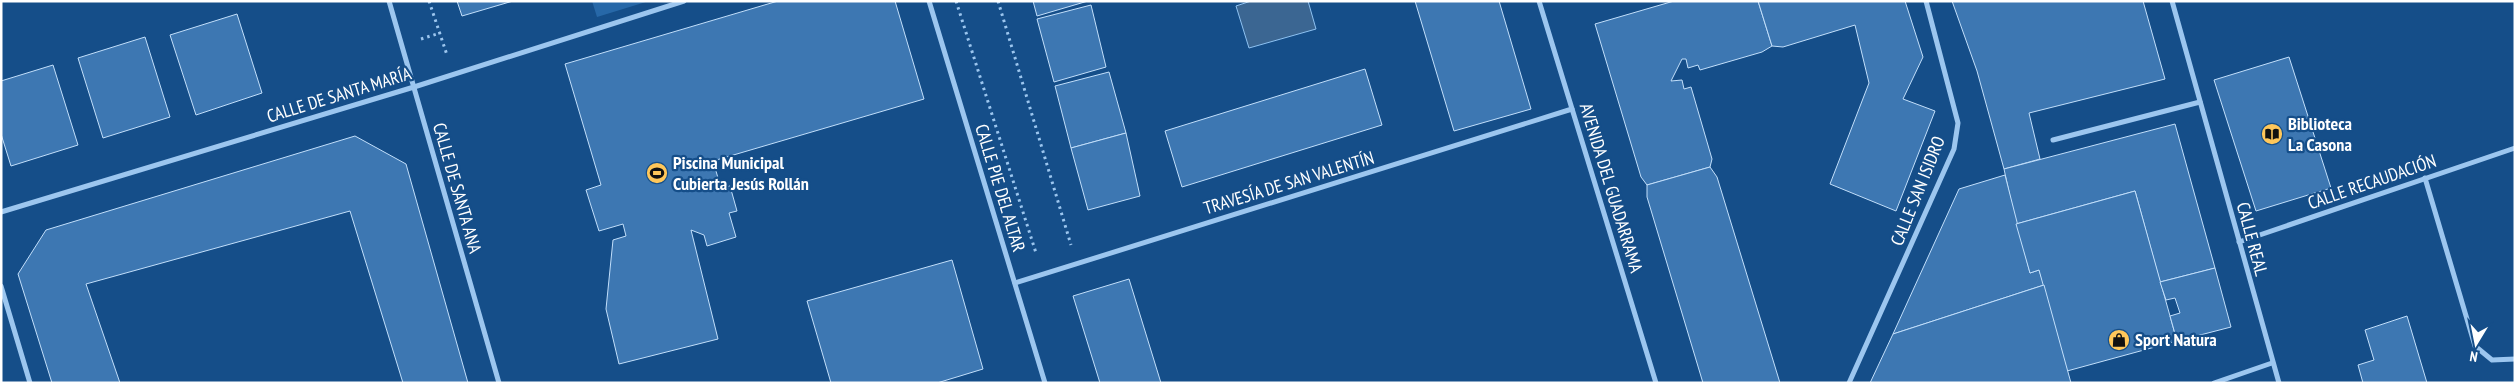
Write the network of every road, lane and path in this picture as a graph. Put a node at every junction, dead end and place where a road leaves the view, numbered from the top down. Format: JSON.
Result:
{"nodes":[{"id":1,"x":389,"y":1,"type":"edge"},
{"id":2,"x":430,"y":1,"type":"edge"},
{"id":3,"x":684,"y":1,"type":"edge"},
{"id":4,"x":929,"y":1,"type":"edge"},
{"id":5,"x":956,"y":1,"type":"edge"},
{"id":6,"x":998,"y":1,"type":"edge"},
{"id":7,"x":1926,"y":1,"type":"edge"},
{"id":8,"x":2172,"y":1,"type":"edge"},
{"id":9,"x":1540,"y":2,"type":"edge"},
{"id":10,"x":450,"y":64,"type":"dead end"},
{"id":11,"x":414,"y":87,"type":"junction"},
{"id":12,"x":2200,"y":102,"type":"junction"},
{"id":13,"x":1572,"y":110,"type":"junction"},
{"id":14,"x":2054,"y":140,"type":"dead end"},
{"id":15,"x":2515,"y":148,"type":"edge"},
{"id":16,"x":2425,"y":178,"type":"junction"},
{"id":17,"x":1,"y":212,"type":"edge"},
{"id":18,"x":2239,"y":242,"type":"junction"},
{"id":19,"x":1062,"y":249,"type":"dead end"},
{"id":20,"x":1043,"y":252,"type":"dead end"},
{"id":21,"x":1015,"y":283,"type":"junction"},
{"id":22,"x":1,"y":286,"type":"edge"},
{"id":23,"x":2515,"y":359,"type":"edge"},
{"id":24,"x":2272,"y":363,"type":"junction"},
{"id":25,"x":30,"y":383,"type":"edge"},
{"id":26,"x":499,"y":383,"type":"edge"},
{"id":27,"x":1044,"y":383,"type":"edge"},
{"id":28,"x":1656,"y":383,"type":"edge"},
{"id":29,"x":1849,"y":383,"type":"edge"},
{"id":30,"x":2214,"y":383,"type":"edge"},
{"id":31,"x":2279,"y":383,"type":"edge"}],
"edges":[{"from":1,"to":11,"type":"street","name":"CALLE DE SANTA ANA"},
{"from":2,"to":10,"type":"path"},
{"from":3,"to":11,"type":"street","name":"CALLE DE SANTA MARÍA"},
{"from":4,"to":21,"type":"street","name":"CALLE PIE DEL ALTAR"},
{"from":5,"to":20,"type":"path"},
{"from":6,"to":19,"type":"path"},
{"from":7,"to":29,"type":"street","name":"CALLE SAN ISIDRO"},
{"from":8,"to":12,"type":"street","name":"CALLE REAL"},
{"from":9,"to":13,"type":"street","name":"AVENIDA DEL GUADARRAMA"},
{"from":11,"to":17,"type":"street","name":"CALLE DE SANTA MARÍA"},
{"from":11,"to":26,"type":"street","name":"CALLE DE SANTA ANA"},
{"from":12,"to":14,"type":"street"},
{"from":12,"to":18,"type":"street","name":"CALLE REAL"},
{"from":13,"to":21,"type":"street","name":"TRAVESÍA DE SAN VALENTÍN"},
{"from":13,"to":28,"type":"street","name":"AVENIDA DEL GUADARRAMA"},
{"from":15,"to":16,"type":"street","name":"CALLE RECAUDACIÓN"},
{"from":16,"to":18,"type":"street","name":"CALLE RECAUDACIÓN"},
{"from":16,"to":23,"type":"street"},
{"from":18,"to":24,"type":"street","name":"CALLE REAL"},
{"from":21,"to":27,"type":"street","name":"CALLE PIE DEL ALTAR"},
{"from":22,"to":25,"type":"street"},
{"from":24,"to":30,"type":"street"},
{"from":24,"to":31,"type":"street","name":"CALLE REAL"}]}
